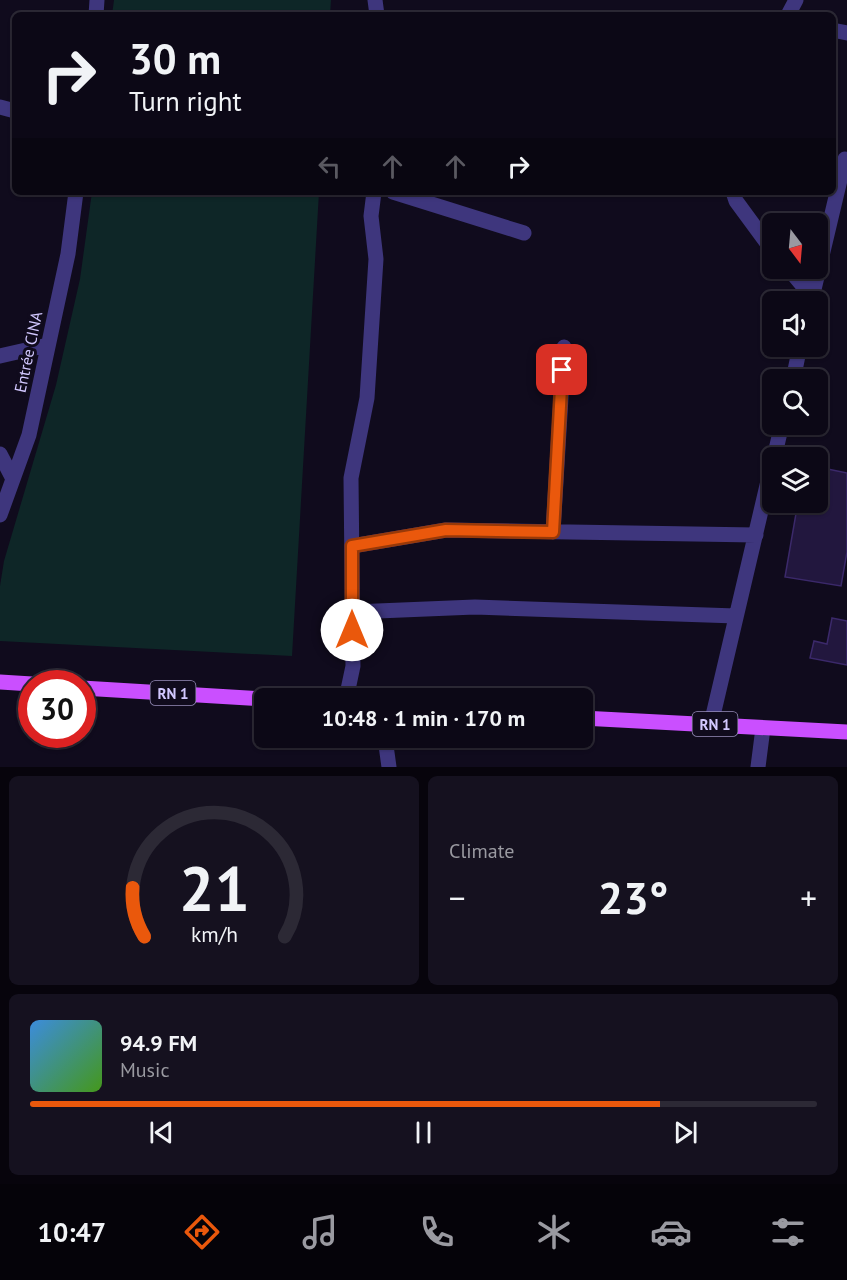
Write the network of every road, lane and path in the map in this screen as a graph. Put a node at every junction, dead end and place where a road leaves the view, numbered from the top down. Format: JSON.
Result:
{"nodes":[{"id":1,"x":845,"y":159,"type":"dead end"},
{"id":2,"x":76,"y":195,"type":"edge"},
{"id":3,"x":374,"y":195,"type":"edge"},
{"id":4,"x":403,"y":195,"type":"edge"},
{"id":5,"x":734,"y":195,"type":"edge"},
{"id":6,"x":524,"y":233,"type":"dead end"},
{"id":7,"x":762,"y":236,"type":"edge"},
{"id":8,"x":797,"y":279,"type":"edge"},
{"id":9,"x":806,"y":291,"type":"edge"},
{"id":10,"x":814,"y":291,"type":"edge"},
{"id":11,"x":48,"y":345,"type":"junction"},
{"id":12,"x":564,"y":347,"type":"dead end"},
{"id":13,"x":0,"y":356,"type":"edge"},
{"id":14,"x":0,"y":454,"type":"edge"},
{"id":15,"x":13,"y":479,"type":"junction"},
{"id":16,"x":762,"y":508,"type":"edge"},
{"id":17,"x":0,"y":515,"type":"edge"},
{"id":18,"x":553,"y":532,"type":"junction"},
{"id":19,"x":756,"y":535,"type":"junction"},
{"id":20,"x":352,"y":546,"type":"junction"},
{"id":21,"x":352,"y":612,"type":"junction"},
{"id":22,"x":736,"y":616,"type":"junction"},
{"id":23,"x":0,"y":682,"type":"edge"},
{"id":24,"x":18,"y":683,"type":"edge"},
{"id":25,"x":347,"y":688,"type":"edge"},
{"id":26,"x":96,"y":689,"type":"edge"},
{"id":27,"x":254,"y":698,"type":"edge"},
{"id":28,"x":593,"y":719,"type":"edge"},
{"id":29,"x":711,"y":724,"type":"junction"},
{"id":30,"x":764,"y":728,"type":"junction"},
{"id":31,"x":847,"y":732,"type":"edge"},
{"id":32,"x":386,"y":748,"type":"edge"},
{"id":33,"x":388,"y":767,"type":"edge"},
{"id":34,"x":758,"y":767,"type":"edge"}],
"edges":[{"from":1,"to":10,"type":"street"},
{"from":2,"to":11,"type":"street","name":"Entrée CINA"},
{"from":3,"to":20,"type":"street"},
{"from":4,"to":6,"type":"street"},
{"from":5,"to":7,"type":"street"},
{"from":8,"to":9,"type":"street"},
{"from":11,"to":13,"type":"street"},
{"from":11,"to":15,"type":"street","name":"Entrée CINA"},
{"from":12,"to":18,"type":"street"},
{"from":14,"to":15,"type":"street"},
{"from":15,"to":17,"type":"street","name":"Entrée CINA"},
{"from":16,"to":19,"type":"street"},
{"from":18,"to":19,"type":"street"},
{"from":18,"to":20,"type":"street"},
{"from":19,"to":22,"type":"street"},
{"from":20,"to":21,"type":"street"},
{"from":21,"to":22,"type":"street"},
{"from":21,"to":25,"type":"street"},
{"from":22,"to":29,"type":"street"},
{"from":23,"to":24,"type":"main road"},
{"from":26,"to":27,"type":"main road","number":"RN 1"},
{"from":28,"to":29,"type":"main road","number":"RN 1"},
{"from":29,"to":30,"type":"main road","number":"RN 1"},
{"from":30,"to":31,"type":"main road","number":"RN 1"},
{"from":30,"to":34,"type":"street"},
{"from":32,"to":33,"type":"street"}]}
